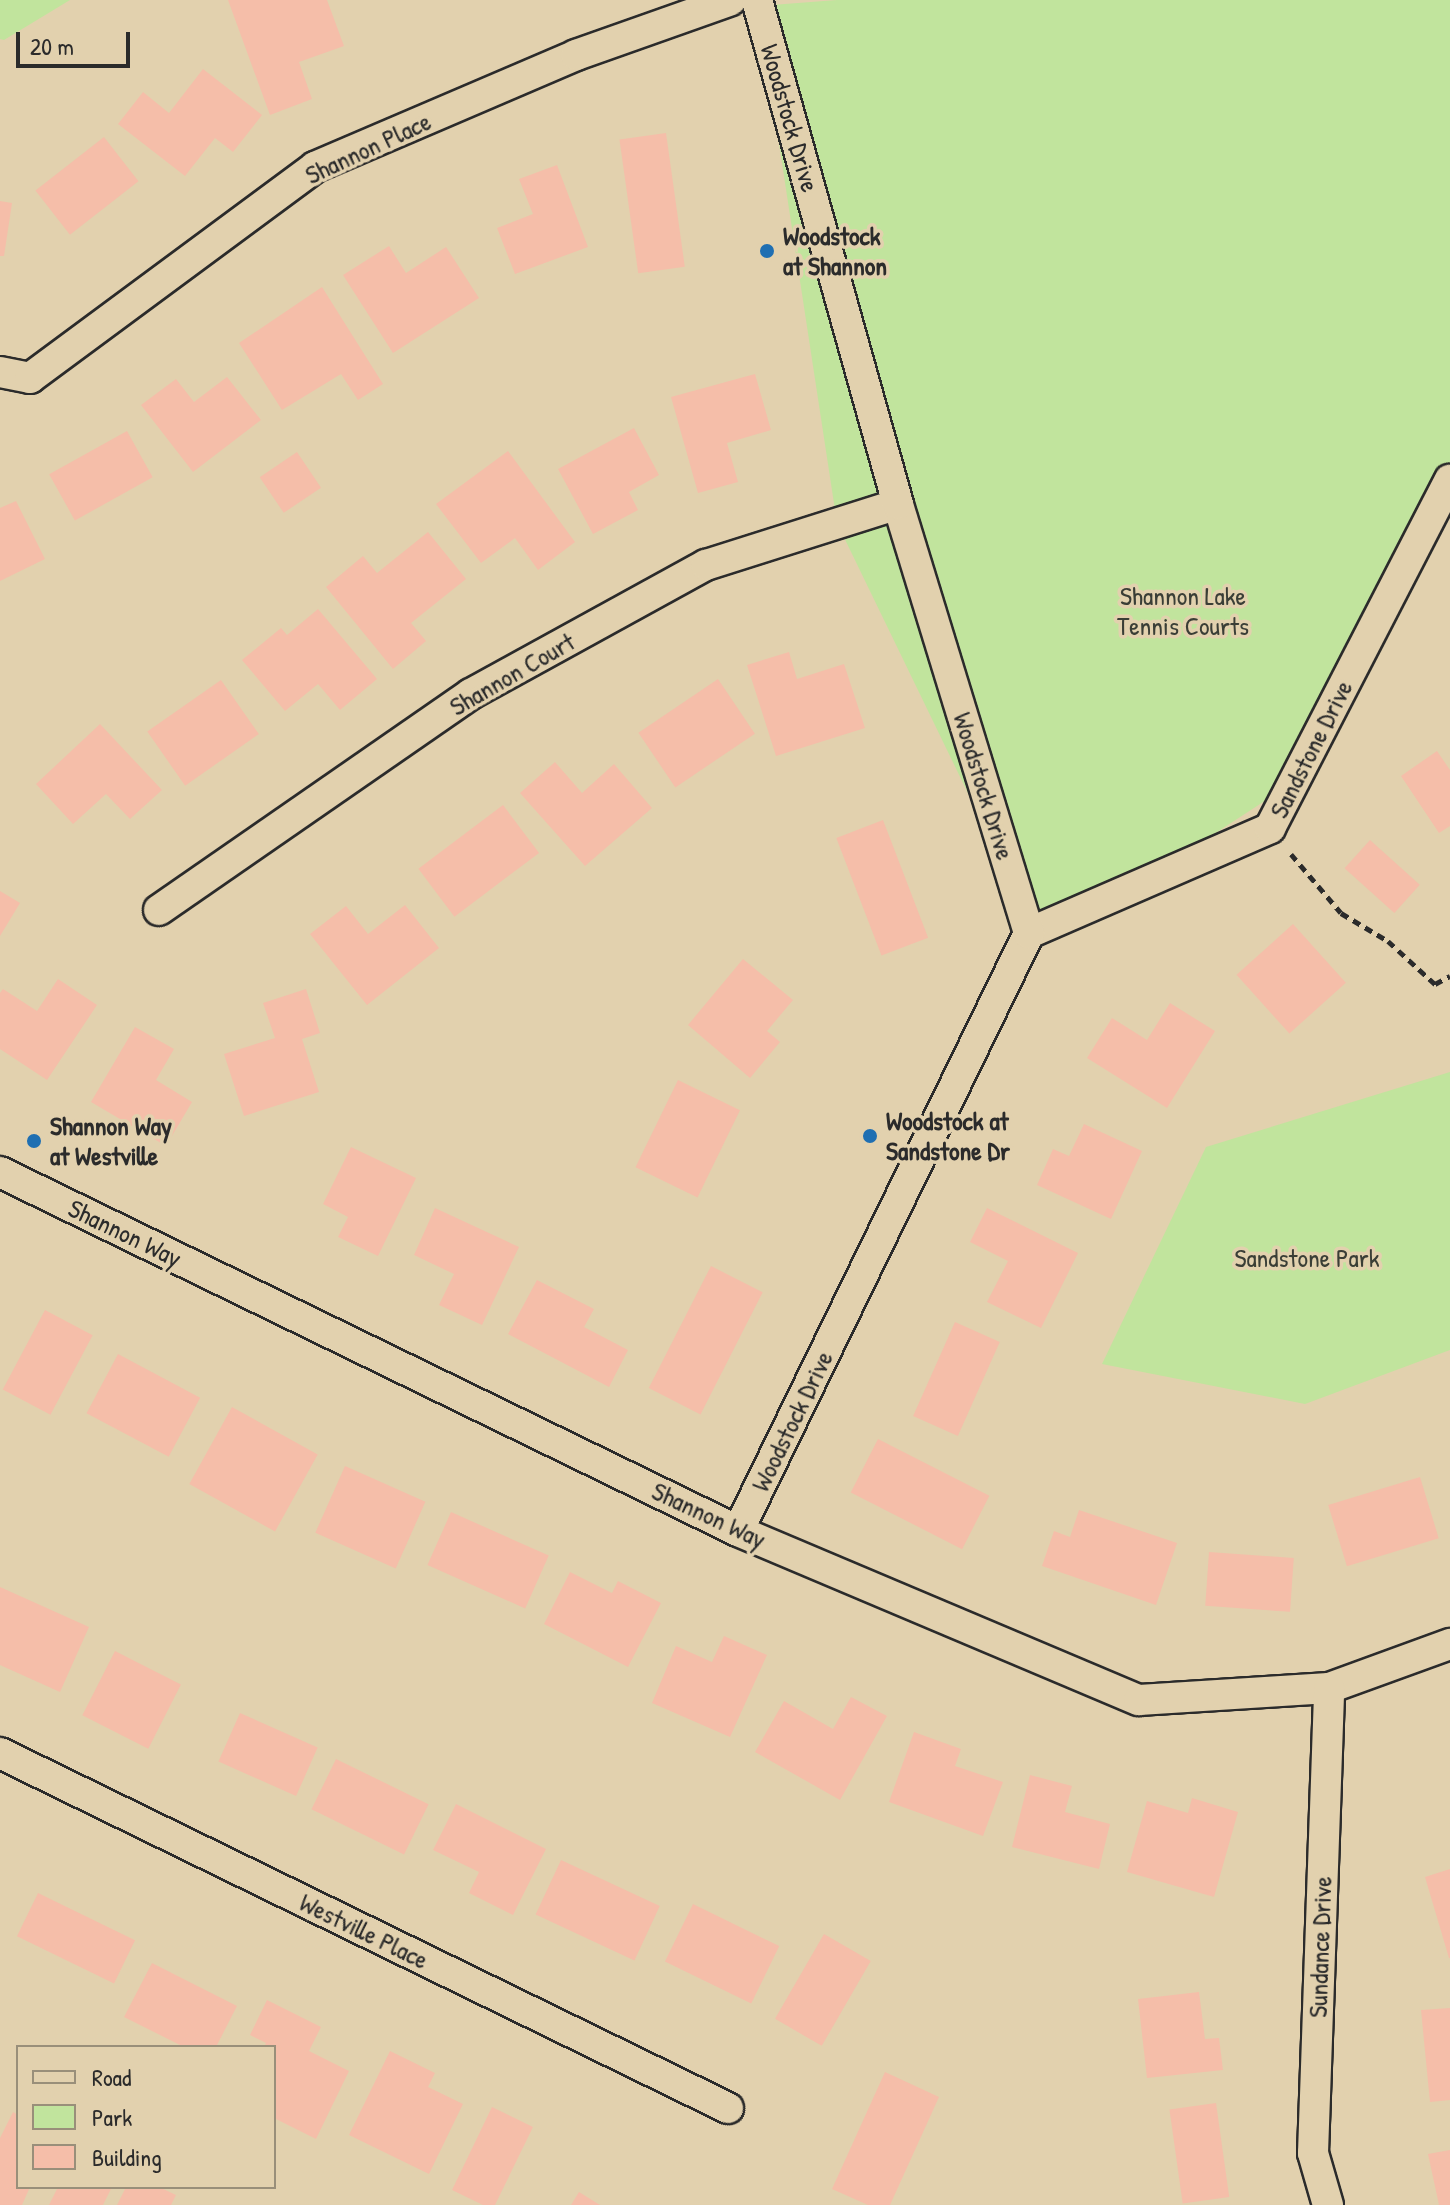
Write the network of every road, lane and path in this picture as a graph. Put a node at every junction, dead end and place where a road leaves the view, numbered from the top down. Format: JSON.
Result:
{"nodes":[{"id":1,"x":731,"y":0,"type":"edge"},
{"id":2,"x":757,"y":0,"type":"edge"},
{"id":3,"x":0,"y":372,"type":"edge"},
{"id":4,"x":1450,"y":480,"type":"edge"},
{"id":5,"x":898,"y":504,"type":"junction"},
{"id":6,"x":1270,"y":828,"type":"junction"},
{"id":7,"x":159,"y":910,"type":"dead end"},
{"id":8,"x":1029,"y":933,"type":"junction"},
{"id":9,"x":1450,"y":976,"type":"edge"},
{"id":10,"x":0,"y":1172,"type":"edge"},
{"id":11,"x":738,"y":1531,"type":"junction"},
{"id":12,"x":1450,"y":1644,"type":"edge"},
{"id":13,"x":1329,"y":1688,"type":"junction"},
{"id":14,"x":0,"y":1753,"type":"edge"},
{"id":15,"x":728,"y":2108,"type":"dead end"},
{"id":16,"x":1328,"y":2205,"type":"edge"}],
"edges":[{"from":1,"to":3,"type":"street","name":"Shannon Place"},
{"from":2,"to":5,"type":"street","name":"Woodstock Drive"},
{"from":4,"to":6,"type":"street","name":"Sandstone Drive"},
{"from":5,"to":7,"type":"street","name":"Shannon Court"},
{"from":5,"to":8,"type":"street","name":"Woodstock Drive"},
{"from":6,"to":8,"type":"street","name":"Sandstone Drive"},
{"from":6,"to":9,"type":"path"},
{"from":8,"to":11,"type":"street","name":"Woodstock Drive"},
{"from":10,"to":11,"type":"street","name":"Shannon Way"},
{"from":11,"to":13,"type":"street","name":"Shannon Way"},
{"from":12,"to":13,"type":"street","name":"Shannon Way"},
{"from":13,"to":16,"type":"street","name":"Sundance Drive"},
{"from":14,"to":15,"type":"street","name":"Westville Place"}]}
